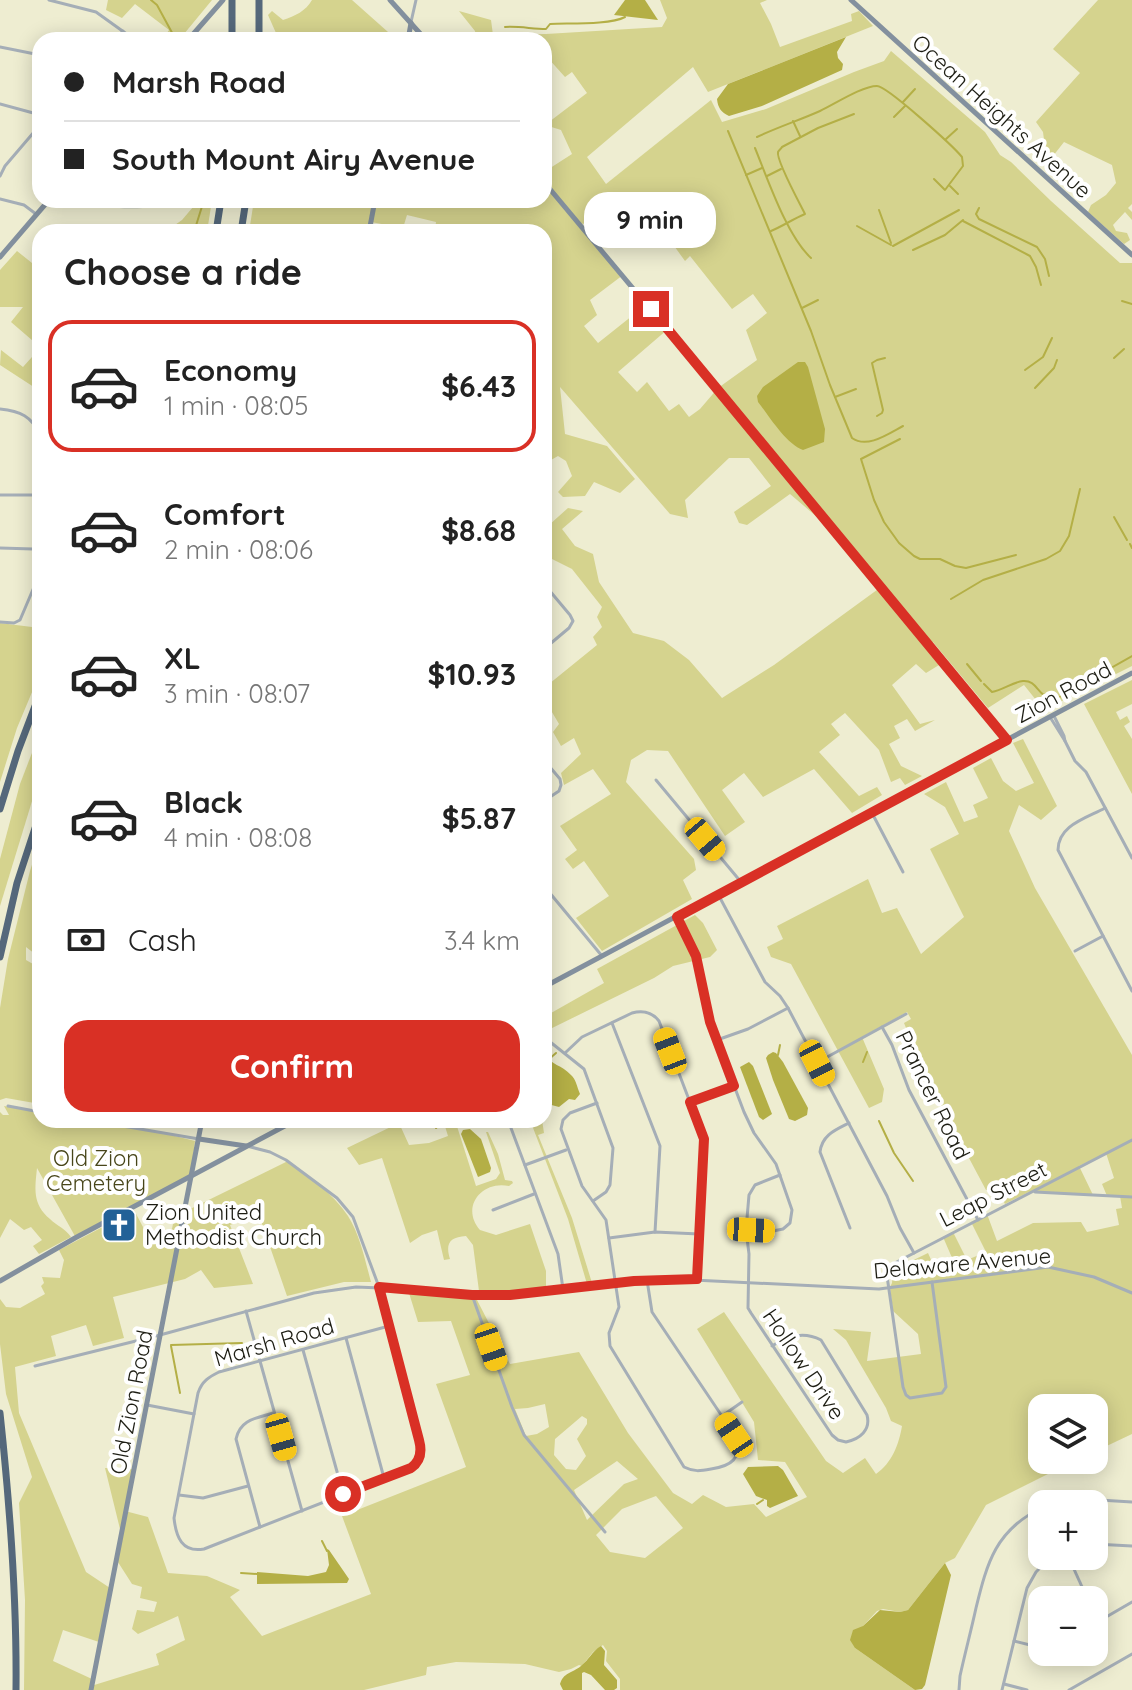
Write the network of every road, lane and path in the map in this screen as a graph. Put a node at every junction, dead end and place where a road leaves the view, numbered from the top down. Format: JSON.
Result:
{"nodes":[{"id":1,"x":49,"y":0,"type":"edge"},
{"id":2,"x":223,"y":0,"type":"edge"},
{"id":3,"x":232,"y":0,"type":"edge"},
{"id":4,"x":259,"y":0,"type":"edge"},
{"id":5,"x":390,"y":0,"type":"edge"},
{"id":6,"x":416,"y":0,"type":"edge"},
{"id":7,"x":851,"y":0,"type":"edge"},
{"id":8,"x":411,"y":22,"type":"junction"},
{"id":9,"x":123,"y":31,"type":"edge"},
{"id":10,"x":195,"y":32,"type":"edge"},
{"id":11,"x":232,"y":32,"type":"edge"},
{"id":12,"x":259,"y":32,"type":"edge"},
{"id":13,"x":409,"y":32,"type":"edge"},
{"id":14,"x":419,"y":32,"type":"edge"},
{"id":15,"x":0,"y":47,"type":"edge"},
{"id":16,"x":32,"y":53,"type":"edge"},
{"id":17,"x":0,"y":104,"type":"edge"},
{"id":18,"x":32,"y":113,"type":"edge"},
{"id":19,"x":32,"y":134,"type":"edge"},
{"id":20,"x":0,"y":176,"type":"edge"},
{"id":21,"x":552,"y":192,"type":"edge"},
{"id":22,"x":0,"y":199,"type":"edge"},
{"id":23,"x":42,"y":208,"type":"edge"},
{"id":24,"x":36,"y":214,"type":"junction"},
{"id":25,"x":1132,"y":255,"type":"edge"},
{"id":26,"x":0,"y":257,"type":"edge"},
{"id":27,"x":0,"y":409,"type":"edge"},
{"id":28,"x":32,"y":422,"type":"edge"},
{"id":29,"x":0,"y":495,"type":"edge"},
{"id":30,"x":32,"y":495,"type":"edge"},
{"id":31,"x":0,"y":548,"type":"edge"},
{"id":32,"x":32,"y":549,"type":"edge"},
{"id":33,"x":32,"y":592,"type":"edge"},
{"id":34,"x":552,"y":594,"type":"edge"},
{"id":35,"x":0,"y":622,"type":"edge"},
{"id":36,"x":552,"y":642,"type":"edge"},
{"id":37,"x":1132,"y":673,"type":"edge"},
{"id":38,"x":32,"y":714,"type":"edge"},
{"id":39,"x":1052,"y":716,"type":"junction"},
{"id":40,"x":1007,"y":740,"type":"junction"},
{"id":41,"x":552,"y":770,"type":"edge"},
{"id":42,"x":656,"y":780,"type":"dead end"},
{"id":43,"x":552,"y":796,"type":"edge"},
{"id":44,"x":1105,"y":808,"type":"junction"},
{"id":45,"x":0,"y":809,"type":"edge"},
{"id":46,"x":872,"y":813,"type":"junction"},
{"id":47,"x":32,"y":837,"type":"edge"},
{"id":48,"x":1132,"y":858,"type":"edge"},
{"id":49,"x":903,"y":872,"type":"dead end"},
{"id":50,"x":741,"y":882,"type":"junction"},
{"id":51,"x":719,"y":894,"type":"junction"},
{"id":52,"x":552,"y":896,"type":"edge"},
{"id":53,"x":677,"y":917,"type":"junction"},
{"id":54,"x":1103,"y":936,"type":"junction"},
{"id":55,"x":1075,"y":951,"type":"dead end"},
{"id":56,"x":602,"y":956,"type":"junction"},
{"id":57,"x":0,"y":957,"type":"edge"},
{"id":58,"x":552,"y":983,"type":"edge"},
{"id":59,"x":1132,"y":991,"type":"edge"},
{"id":60,"x":788,"y":1008,"type":"junction"},
{"id":61,"x":906,"y":1014,"type":"dead end"},
{"id":62,"x":612,"y":1023,"type":"junction"},
{"id":63,"x":882,"y":1027,"type":"junction"},
{"id":64,"x":717,"y":1040,"type":"junction"},
{"id":65,"x":552,"y":1043,"type":"edge"},
{"id":66,"x":565,"y":1053,"type":"junction"},
{"id":67,"x":817,"y":1063,"type":"junction"},
{"id":68,"x":734,"y":1086,"type":"junction"},
{"id":69,"x":690,"y":1102,"type":"junction"},
{"id":70,"x":597,"y":1103,"type":"junction"},
{"id":71,"x":8,"y":1106,"type":"dead end"},
{"id":72,"x":32,"y":1110,"type":"edge"},
{"id":73,"x":849,"y":1123,"type":"junction"},
{"id":74,"x":134,"y":1128,"type":"edge"},
{"id":75,"x":201,"y":1128,"type":"edge"},
{"id":76,"x":281,"y":1128,"type":"edge"},
{"id":77,"x":511,"y":1128,"type":"edge"},
{"id":78,"x":199,"y":1139,"type":"junction"},
{"id":79,"x":1132,"y":1140,"type":"edge"},
{"id":80,"x":247,"y":1146,"type":"junction"},
{"id":81,"x":568,"y":1149,"type":"junction"},
{"id":82,"x":525,"y":1165,"type":"junction"},
{"id":83,"x":780,"y":1175,"type":"junction"},
{"id":84,"x":191,"y":1176,"type":"junction"},
{"id":85,"x":1031,"y":1192,"type":"junction"},
{"id":86,"x":535,"y":1194,"type":"junction"},
{"id":87,"x":1132,"y":1197,"type":"edge"},
{"id":88,"x":593,"y":1201,"type":"junction"},
{"id":89,"x":493,"y":1210,"type":"dead end"},
{"id":90,"x":978,"y":1220,"type":"junction"},
{"id":91,"x":850,"y":1228,"type":"dead end"},
{"id":92,"x":746,"y":1230,"type":"junction"},
{"id":93,"x":655,"y":1232,"type":"junction"},
{"id":94,"x":699,"y":1234,"type":"junction"},
{"id":95,"x":609,"y":1238,"type":"junction"},
{"id":96,"x":914,"y":1253,"type":"junction"},
{"id":97,"x":697,"y":1279,"type":"junction"},
{"id":98,"x":647,"y":1280,"type":"junction"},
{"id":99,"x":0,"y":1281,"type":"edge"},
{"id":100,"x":748,"y":1282,"type":"junction"},
{"id":101,"x":932,"y":1282,"type":"junction"},
{"id":102,"x":615,"y":1283,"type":"junction"},
{"id":103,"x":379,"y":1287,"type":"junction"},
{"id":104,"x":889,"y":1288,"type":"junction"},
{"id":105,"x":563,"y":1289,"type":"junction"},
{"id":106,"x":1132,"y":1293,"type":"edge"},
{"id":107,"x":472,"y":1295,"type":"junction"},
{"id":108,"x":246,"y":1311,"type":"junction"},
{"id":109,"x":389,"y":1326,"type":"junction"},
{"id":110,"x":160,"y":1335,"type":"junction"},
{"id":111,"x":346,"y":1338,"type":"junction"},
{"id":112,"x":772,"y":1346,"type":"junction"},
{"id":113,"x":303,"y":1350,"type":"junction"},
{"id":114,"x":260,"y":1362,"type":"junction"},
{"id":115,"x":35,"y":1366,"type":"dead end"},
{"id":116,"x":742,"y":1402,"type":"dead end"},
{"id":117,"x":147,"y":1405,"type":"junction"},
{"id":118,"x":0,"y":1413,"type":"edge"},
{"id":119,"x":274,"y":1413,"type":"junction"},
{"id":120,"x":194,"y":1414,"type":"junction"},
{"id":121,"x":722,"y":1416,"type":"junction"},
{"id":122,"x":384,"y":1478,"type":"junction"},
{"id":123,"x":248,"y":1486,"type":"junction"},
{"id":124,"x":343,"y":1494,"type":"junction"},
{"id":125,"x":179,"y":1495,"type":"junction"},
{"id":126,"x":1108,"y":1501,"type":"edge"},
{"id":127,"x":1132,"y":1502,"type":"edge"},
{"id":128,"x":302,"y":1511,"type":"junction"},
{"id":129,"x":1028,"y":1515,"type":"edge"},
{"id":130,"x":260,"y":1527,"type":"junction"},
{"id":131,"x":605,"y":1532,"type":"dead end"},
{"id":132,"x":1108,"y":1545,"type":"edge"},
{"id":133,"x":1132,"y":1546,"type":"edge"},
{"id":134,"x":1038,"y":1570,"type":"edge"},
{"id":135,"x":1132,"y":1602,"type":"edge"},
{"id":136,"x":1108,"y":1616,"type":"edge"},
{"id":137,"x":1014,"y":1641,"type":"junction"},
{"id":138,"x":1028,"y":1644,"type":"edge"},
{"id":139,"x":1132,"y":1654,"type":"edge"},
{"id":140,"x":1004,"y":1684,"type":"junction"},
{"id":141,"x":16,"y":1690,"type":"edge"},
{"id":142,"x":91,"y":1690,"type":"edge"},
{"id":143,"x":959,"y":1690,"type":"edge"},
{"id":144,"x":1002,"y":1690,"type":"edge"},
{"id":145,"x":1027,"y":1690,"type":"edge"},
{"id":146,"x":1069,"y":1690,"type":"edge"}],
"edges":[{"from":1,"to":9,"type":"street"},
{"from":2,"to":10,"type":"street"},
{"from":3,"to":11,"type":"highway"},
{"from":4,"to":12,"type":"highway"},
{"from":5,"to":8,"type":"street"},
{"from":6,"to":8,"type":"street"},
{"from":7,"to":25,"type":"street","name":"Ocean Heights Avenue"},
{"from":8,"to":13,"type":"street"},
{"from":8,"to":14,"type":"street"},
{"from":15,"to":16,"type":"street"},
{"from":17,"to":18,"type":"street"},
{"from":19,"to":20,"type":"street"},
{"from":21,"to":40,"type":"street"},
{"from":22,"to":24,"type":"street"},
{"from":23,"to":24,"type":"street"},
{"from":24,"to":26,"type":"street"},
{"from":27,"to":28,"type":"street"},
{"from":29,"to":30,"type":"street"},
{"from":31,"to":32,"type":"street"},
{"from":33,"to":35,"type":"street"},
{"from":34,"to":36,"type":"street"},
{"from":37,"to":39,"type":"street","name":"Zion Road"},
{"from":38,"to":45,"type":"highway"},
{"from":39,"to":40,"type":"street","name":"Zion Road"},
{"from":39,"to":44,"type":"street"},
{"from":40,"to":46,"type":"street","name":"Zion Road"},
{"from":41,"to":43,"type":"street"},
{"from":42,"to":50,"type":"street"},
{"from":44,"to":48,"type":"street"},
{"from":44,"to":54,"type":"street"},
{"from":46,"to":49,"type":"street"},
{"from":46,"to":50,"type":"street","name":"Zion Road"},
{"from":47,"to":57,"type":"highway"},
{"from":50,"to":51,"type":"street","name":"Zion Road"},
{"from":51,"to":53,"type":"street","name":"Zion Road"},
{"from":51,"to":60,"type":"street"},
{"from":52,"to":56,"type":"street"},
{"from":53,"to":56,"type":"street","name":"Zion Road"},
{"from":53,"to":64,"type":"street"},
{"from":54,"to":55,"type":"street"},
{"from":54,"to":59,"type":"street"},
{"from":56,"to":58,"type":"street","name":"Zion Road"},
{"from":60,"to":64,"type":"street"},
{"from":60,"to":67,"type":"street"},
{"from":61,"to":63,"type":"street"},
{"from":62,"to":66,"type":"street"},
{"from":62,"to":69,"type":"street"},
{"from":62,"to":93,"type":"street"},
{"from":63,"to":67,"type":"street"},
{"from":63,"to":90,"type":"street","name":"Prancer Road"},
{"from":64,"to":68,"type":"street"},
{"from":65,"to":66,"type":"street"},
{"from":66,"to":70,"type":"street"},
{"from":67,"to":73,"type":"street"},
{"from":68,"to":69,"type":"street"},
{"from":68,"to":83,"type":"street"},
{"from":69,"to":94,"type":"street"},
{"from":70,"to":81,"type":"street"},
{"from":70,"to":88,"type":"street"},
{"from":71,"to":72,"type":"street"},
{"from":73,"to":91,"type":"street"},
{"from":73,"to":96,"type":"street"},
{"from":74,"to":78,"type":"street"},
{"from":75,"to":78,"type":"street","name":"Old Zion Road"},
{"from":76,"to":80,"type":"street"},
{"from":77,"to":82,"type":"street"},
{"from":78,"to":80,"type":"street"},
{"from":78,"to":84,"type":"street","name":"Old Zion Road"},
{"from":79,"to":85,"type":"street","name":"Leap Street"},
{"from":80,"to":84,"type":"street"},
{"from":80,"to":103,"type":"street","name":"Marsh Road"},
{"from":81,"to":82,"type":"street"},
{"from":81,"to":88,"type":"street"},
{"from":82,"to":86,"type":"street"},
{"from":83,"to":92,"type":"street","name":"Hollow Drive"},
{"from":83,"to":92,"type":"street"},
{"from":84,"to":99,"type":"street"},
{"from":84,"to":110,"type":"street","name":"Old Zion Road"},
{"from":85,"to":87,"type":"street"},
{"from":85,"to":90,"type":"street","name":"Leap Street"},
{"from":86,"to":89,"type":"street"},
{"from":86,"to":105,"type":"street"},
{"from":88,"to":95,"type":"street"},
{"from":90,"to":96,"type":"street","name":"Leap Street"},
{"from":92,"to":100,"type":"street","name":"Hollow Drive"},
{"from":93,"to":94,"type":"street"},
{"from":93,"to":95,"type":"street"},
{"from":94,"to":97,"type":"street"},
{"from":95,"to":102,"type":"street"},
{"from":96,"to":104,"type":"street","name":"Leap Street"},
{"from":97,"to":98,"type":"street","name":"Delaware Avenue"},
{"from":97,"to":100,"type":"street","name":"Delaware Avenue"},
{"from":98,"to":102,"type":"street","name":"Delaware Avenue"},
{"from":98,"to":121,"type":"street"},
{"from":100,"to":104,"type":"street","name":"Delaware Avenue"},
{"from":100,"to":112,"type":"street","name":"Hollow Drive"},
{"from":101,"to":104,"type":"street","name":"Delaware Avenue"},
{"from":101,"to":104,"type":"street"},
{"from":101,"to":106,"type":"street","name":"Delaware Avenue"},
{"from":102,"to":105,"type":"street","name":"Delaware Avenue"},
{"from":102,"to":121,"type":"street"},
{"from":103,"to":107,"type":"street","name":"Delaware Avenue"},
{"from":103,"to":108,"type":"street","name":"Delaware Avenue"},
{"from":103,"to":109,"type":"street","name":"Marsh Road"},
{"from":105,"to":107,"type":"street","name":"Delaware Avenue"},
{"from":107,"to":131,"type":"street"},
{"from":108,"to":110,"type":"street","name":"Delaware Avenue"},
{"from":108,"to":114,"type":"street"},
{"from":109,"to":111,"type":"street","name":"Marsh Road"},
{"from":109,"to":122,"type":"street","name":"Marsh Road"},
{"from":110,"to":115,"type":"street","name":"Delaware Avenue"},
{"from":110,"to":117,"type":"street","name":"Old Zion Road"},
{"from":111,"to":113,"type":"street","name":"Marsh Road"},
{"from":111,"to":122,"type":"street"},
{"from":112,"to":112,"type":"street","name":"Hollow Drive"},
{"from":113,"to":114,"type":"street","name":"Marsh Road"},
{"from":113,"to":124,"type":"street"},
{"from":114,"to":119,"type":"street"},
{"from":114,"to":120,"type":"street","name":"Marsh Road"},
{"from":116,"to":121,"type":"street"},
{"from":117,"to":120,"type":"street"},
{"from":117,"to":142,"type":"street","name":"Old Zion Road"},
{"from":118,"to":141,"type":"highway"},
{"from":119,"to":123,"type":"street"},
{"from":119,"to":128,"type":"street"},
{"from":120,"to":125,"type":"street","name":"Marsh Road"},
{"from":122,"to":124,"type":"street","name":"Marsh Road"},
{"from":123,"to":125,"type":"street"},
{"from":123,"to":130,"type":"street"},
{"from":124,"to":128,"type":"street","name":"Marsh Road"},
{"from":125,"to":130,"type":"street","name":"Marsh Road"},
{"from":126,"to":127,"type":"street"},
{"from":128,"to":130,"type":"street","name":"Marsh Road"},
{"from":129,"to":143,"type":"street"},
{"from":132,"to":133,"type":"street"},
{"from":134,"to":137,"type":"street"},
{"from":135,"to":136,"type":"street"},
{"from":137,"to":138,"type":"street"},
{"from":137,"to":140,"type":"street"},
{"from":139,"to":146,"type":"street"},
{"from":140,"to":144,"type":"street"},
{"from":140,"to":145,"type":"street"}]}
